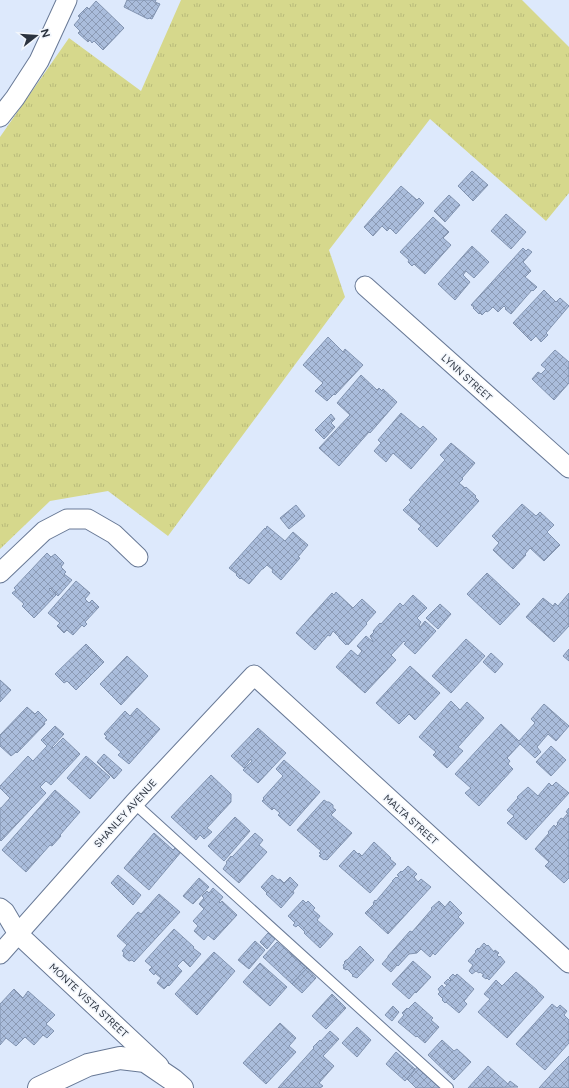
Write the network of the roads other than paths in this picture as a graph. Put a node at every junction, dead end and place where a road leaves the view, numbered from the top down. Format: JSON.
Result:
{"nodes":[{"id":1,"x":67,"y":0,"type":"edge"},
{"id":2,"x":0,"y":117,"type":"edge"},
{"id":3,"x":365,"y":286,"type":"dead end"},
{"id":4,"x":569,"y":468,"type":"edge"},
{"id":5,"x":138,"y":557,"type":"dead end"},
{"id":6,"x":0,"y":573,"type":"edge"},
{"id":7,"x":254,"y":676,"type":"joint"},
{"id":8,"x":134,"y":803,"type":"junction"},
{"id":9,"x":0,"y":908,"type":"edge"},
{"id":10,"x":18,"y":934,"type":"junction"},
{"id":11,"x":0,"y":954,"type":"edge"},
{"id":12,"x":569,"y":963,"type":"edge"},
{"id":13,"x":178,"y":1084,"type":"edge"},
{"id":14,"x":38,"y":1088,"type":"edge"},
{"id":15,"x":448,"y":1088,"type":"edge"}],
"edges":[{"from":1,"to":2,"type":"street"},
{"from":3,"to":4,"type":"street","name":"LYNN STREET"},
{"from":5,"to":6,"type":"street"},
{"from":7,"to":8,"type":"street","name":"SHANLEY AVENUE"},
{"from":7,"to":12,"type":"street","name":"MALTA STREET"},
{"from":8,"to":10,"type":"street","name":"SHANLEY AVENUE"},
{"from":8,"to":15,"type":"lane"},
{"from":9,"to":10,"type":"street","name":"MONTE VISTA STREET"},
{"from":10,"to":11,"type":"street","name":"SHANLEY AVENUE"},
{"from":10,"to":13,"type":"street","name":"MONTE VISTA STREET"},
{"from":13,"to":14,"type":"street"}]}
